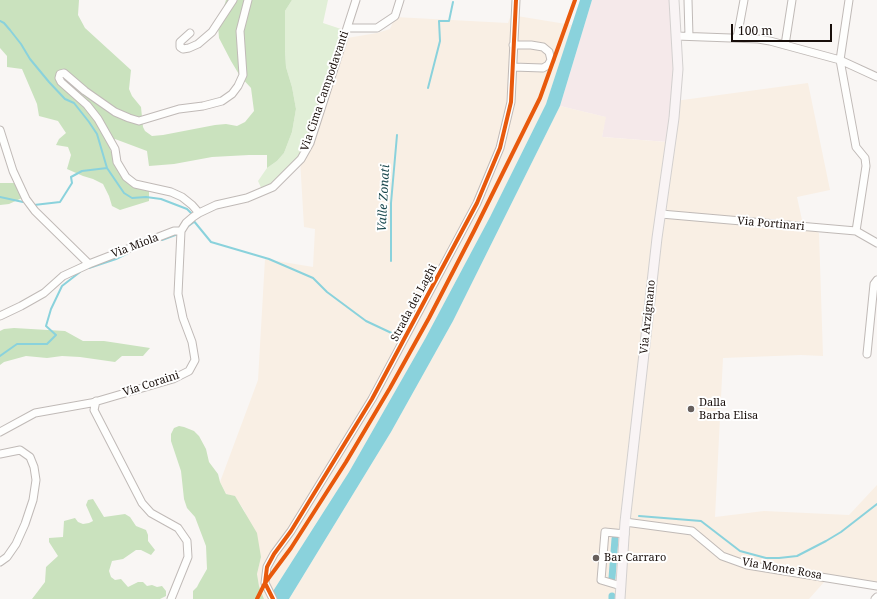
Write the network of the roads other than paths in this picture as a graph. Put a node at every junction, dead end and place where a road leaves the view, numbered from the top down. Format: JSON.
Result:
{"nodes":[{"id":1,"x":233,"y":0,"type":"edge"},
{"id":2,"x":248,"y":0,"type":"edge"},
{"id":3,"x":356,"y":0,"type":"edge"},
{"id":4,"x":400,"y":0,"type":"edge"},
{"id":5,"x":516,"y":0,"type":"edge"},
{"id":6,"x":674,"y":0,"type":"edge"},
{"id":7,"x":688,"y":0,"type":"edge"},
{"id":8,"x":744,"y":0,"type":"edge"},
{"id":9,"x":792,"y":0,"type":"edge"},
{"id":10,"x":849,"y":0,"type":"edge"},
{"id":11,"x":348,"y":28,"type":"junction"},
{"id":12,"x":190,"y":33,"type":"dead end"},
{"id":13,"x":676,"y":36,"type":"junction"},
{"id":14,"x":689,"y":36,"type":"junction"},
{"id":15,"x":737,"y":38,"type":"junction"},
{"id":16,"x":513,"y":45,"type":"junction"},
{"id":17,"x":785,"y":45,"type":"junction"},
{"id":18,"x":840,"y":60,"type":"junction"},
{"id":19,"x":513,"y":67,"type":"junction"},
{"id":20,"x":877,"y":77,"type":"edge"},
{"id":21,"x":0,"y":130,"type":"edge"},
{"id":22,"x":199,"y":213,"type":"junction"},
{"id":23,"x":661,"y":214,"type":"junction"},
{"id":24,"x":182,"y":231,"type":"junction"},
{"id":25,"x":856,"y":232,"type":"junction"},
{"id":26,"x":877,"y":243,"type":"edge"},
{"id":27,"x":89,"y":264,"type":"junction"},
{"id":28,"x":877,"y":280,"type":"edge"},
{"id":29,"x":0,"y":316,"type":"edge"},
{"id":30,"x":867,"y":354,"type":"dead end"},
{"id":31,"x":96,"y":402,"type":"junction"},
{"id":32,"x":0,"y":432,"type":"edge"},
{"id":33,"x":0,"y":454,"type":"edge"},
{"id":34,"x":625,"y":522,"type":"junction"},
{"id":35,"x":625,"y":534,"type":"junction"},
{"id":36,"x":0,"y":562,"type":"edge"},
{"id":37,"x":621,"y":586,"type":"junction"},
{"id":38,"x":877,"y":586,"type":"edge"},
{"id":39,"x":877,"y":597,"type":"edge"},
{"id":40,"x":171,"y":599,"type":"edge"},
{"id":41,"x":273,"y":599,"type":"edge"},
{"id":42,"x":620,"y":599,"type":"edge"},
{"id":43,"x":875,"y":599,"type":"edge"}],
"edges":[{"from":1,"to":12,"type":"street"},
{"from":2,"to":22,"type":"street"},
{"from":3,"to":11,"type":"street","name":"Via Cima Campodavanti"},
{"from":4,"to":11,"type":"street"},
{"from":5,"to":16,"type":"street","name":"Strada dei Laghi"},
{"from":6,"to":13,"type":"main road","name":"Via Arzignano"},
{"from":7,"to":14,"type":"street"},
{"from":8,"to":15,"type":"street"},
{"from":9,"to":17,"type":"street"},
{"from":10,"to":18,"type":"street"},
{"from":11,"to":22,"type":"street","name":"Via Cima Campodavanti"},
{"from":13,"to":14,"type":"street"},
{"from":13,"to":23,"type":"main road","name":"Via Arzignano"},
{"from":14,"to":15,"type":"street"},
{"from":15,"to":17,"type":"street"},
{"from":16,"to":19,"type":"street","name":"Strada dei Laghi"},
{"from":16,"to":19,"type":"street"},
{"from":17,"to":18,"type":"street"},
{"from":18,"to":20,"type":"street"},
{"from":18,"to":25,"type":"street"},
{"from":19,"to":41,"type":"street","name":"Strada dei Laghi"},
{"from":21,"to":27,"type":"street"},
{"from":22,"to":24,"type":"street","name":"Via Cima Campodavanti"},
{"from":23,"to":25,"type":"street","name":"Via Portinari"},
{"from":23,"to":34,"type":"main road","name":"Via Arzignano"},
{"from":24,"to":27,"type":"street","name":"Via Miola"},
{"from":24,"to":31,"type":"street","name":"Via Coraini"},
{"from":25,"to":26,"type":"street","name":"Via Portinari"},
{"from":27,"to":29,"type":"street","name":"Via Miola"},
{"from":28,"to":30,"type":"street"},
{"from":31,"to":32,"type":"street","name":"Via Coraini"},
{"from":31,"to":40,"type":"street"},
{"from":33,"to":36,"type":"street"},
{"from":34,"to":35,"type":"main road","name":"Via Arzignano"},
{"from":34,"to":38,"type":"street","name":"Via Monte Rosa"},
{"from":35,"to":37,"type":"main road","name":"Via Arzignano"},
{"from":35,"to":37,"type":"street"},
{"from":37,"to":42,"type":"main road","name":"Via Arzignano"},
{"from":39,"to":43,"type":"street"}]}
